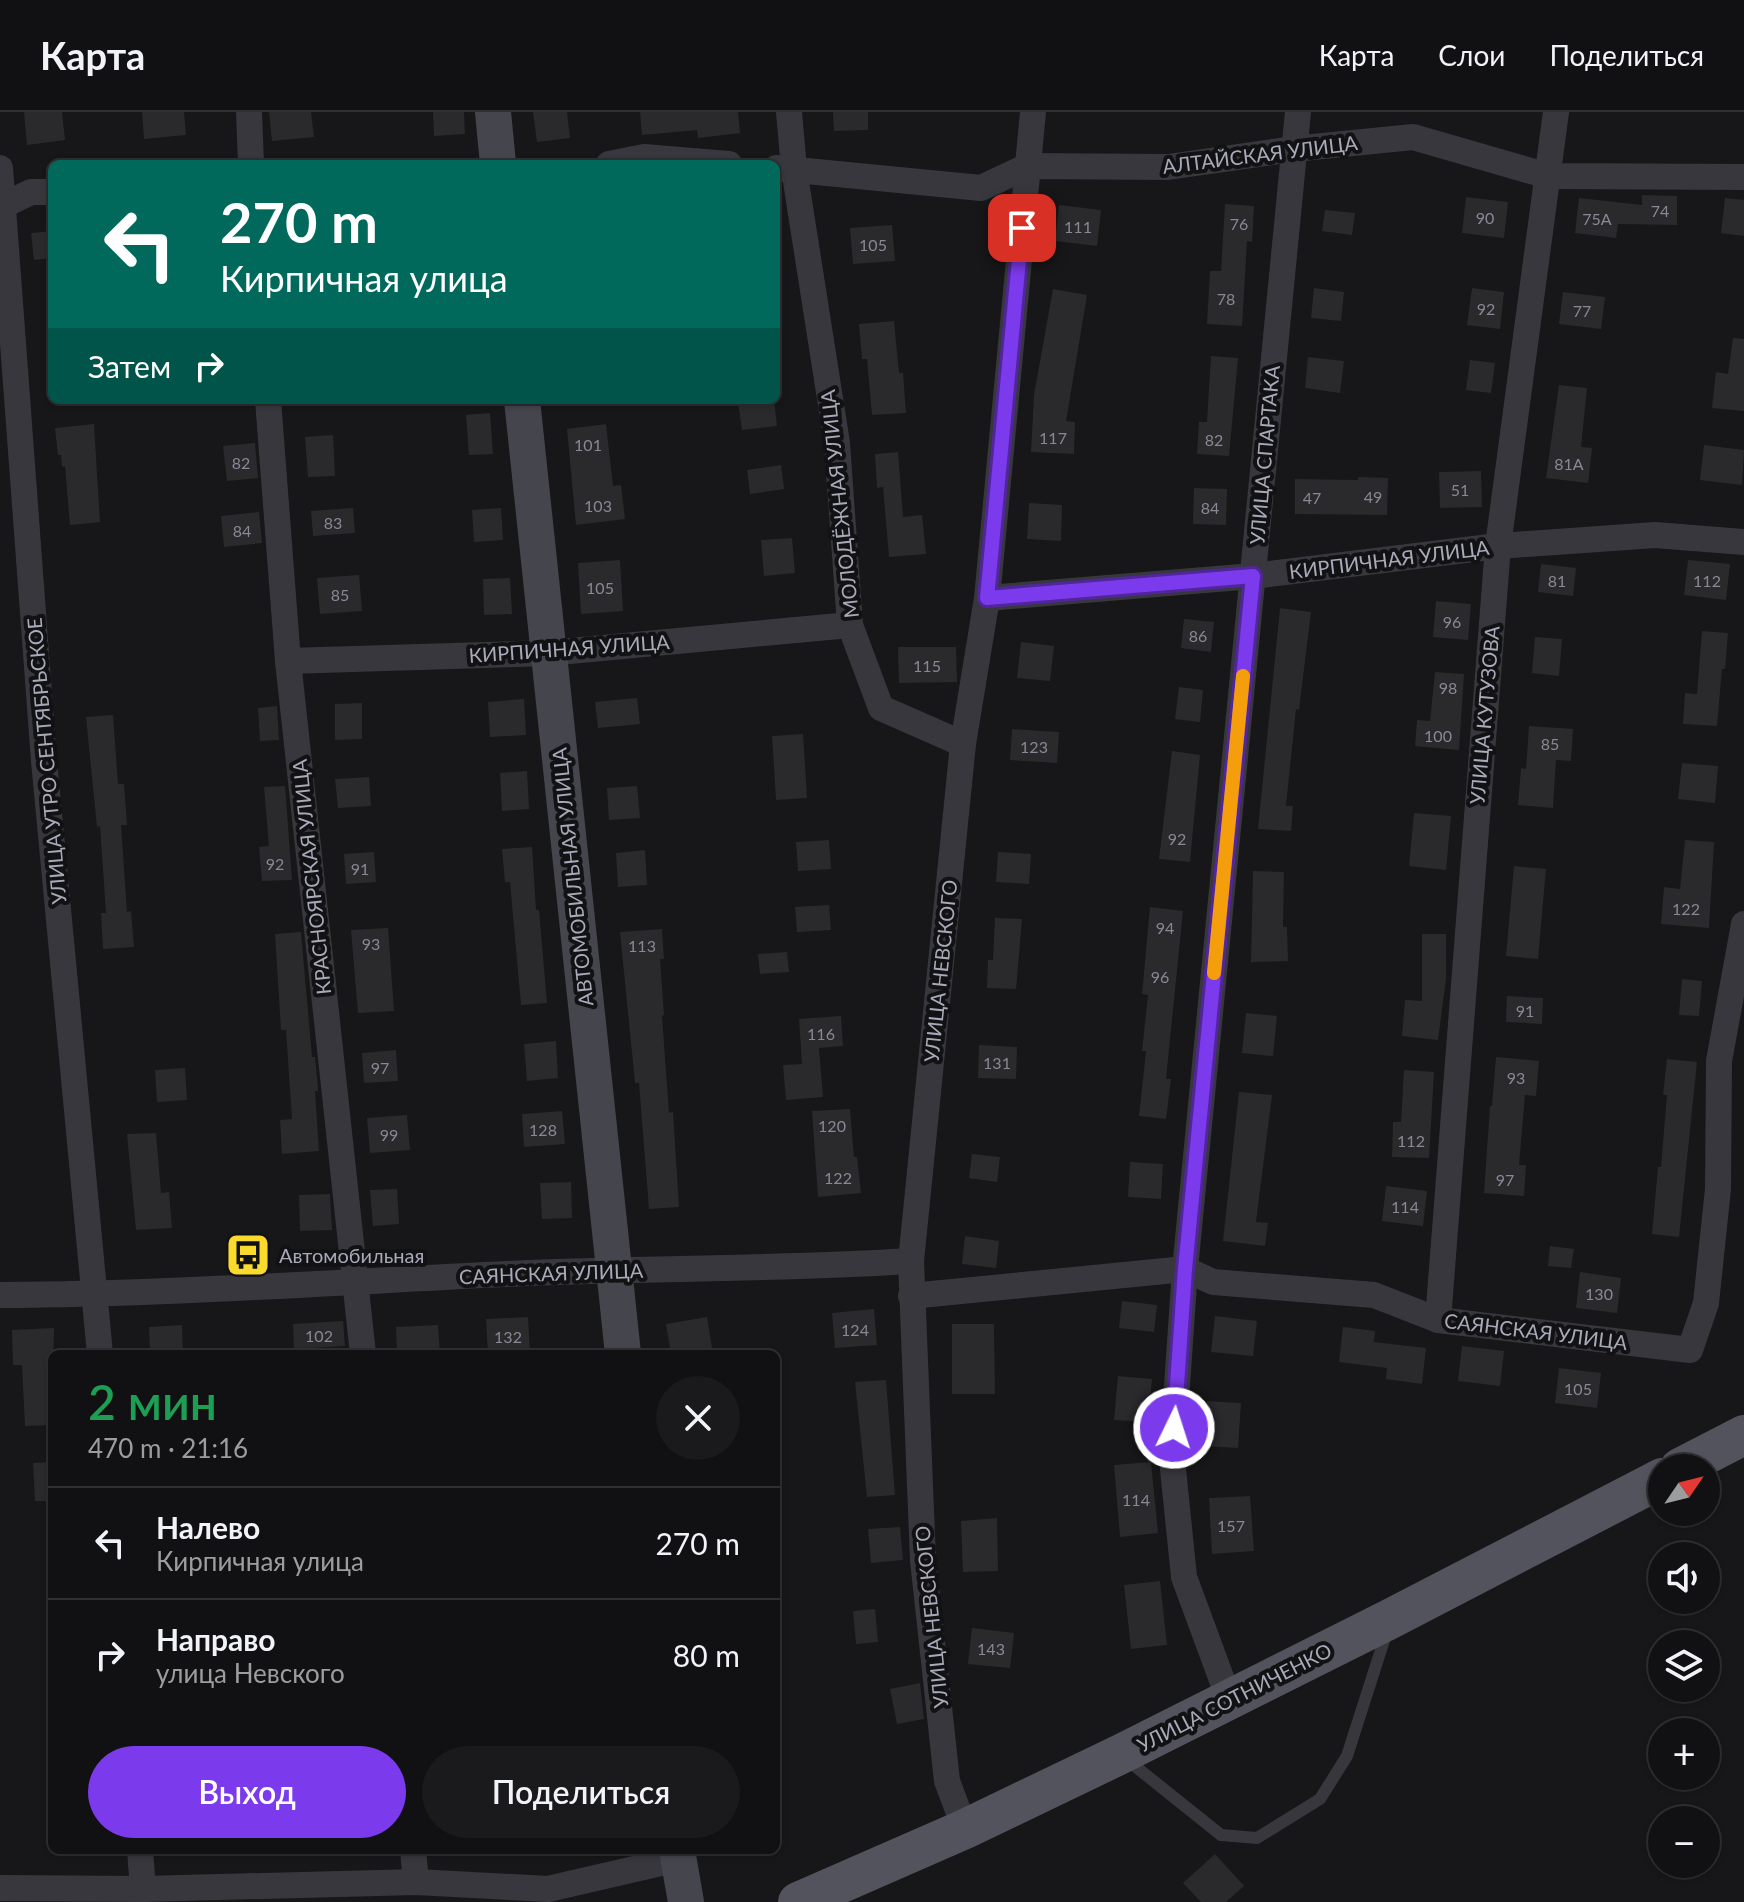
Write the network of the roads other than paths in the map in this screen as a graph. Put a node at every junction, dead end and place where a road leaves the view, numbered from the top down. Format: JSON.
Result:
{"nodes":[{"id":1,"x":249,"y":112,"type":"edge"},
{"id":2,"x":493,"y":112,"type":"edge"},
{"id":3,"x":789,"y":112,"type":"edge"},
{"id":4,"x":1033,"y":112,"type":"edge"},
{"id":5,"x":1298,"y":112,"type":"edge"},
{"id":6,"x":1556,"y":112,"type":"edge"},
{"id":7,"x":1293,"y":149,"type":"junction"},
{"id":8,"x":251,"y":160,"type":"edge"},
{"id":9,"x":498,"y":160,"type":"edge"},
{"id":10,"x":629,"y":160,"type":"edge"},
{"id":11,"x":680,"y":160,"type":"edge"},
{"id":12,"x":1028,"y":166,"type":"junction"},
{"id":13,"x":0,"y":168,"type":"edge"},
{"id":14,"x":785,"y":168,"type":"edge"},
{"id":15,"x":1548,"y":176,"type":"junction"},
{"id":16,"x":1744,"y":177,"type":"edge"},
{"id":17,"x":48,"y":192,"type":"edge"},
{"id":18,"x":2,"y":206,"type":"edge"},
{"id":19,"x":268,"y":404,"type":"edge"},
{"id":20,"x":522,"y":404,"type":"edge"},
{"id":21,"x":1744,"y":542,"type":"edge"},
{"id":22,"x":1498,"y":546,"type":"junction"},
{"id":23,"x":1253,"y":576,"type":"junction"},
{"id":24,"x":987,"y":598,"type":"junction"},
{"id":25,"x":850,"y":625,"type":"junction"},
{"id":26,"x":548,"y":653,"type":"junction"},
{"id":27,"x":288,"y":661,"type":"junction"},
{"id":28,"x":963,"y":744,"type":"junction"},
{"id":29,"x":1744,"y":924,"type":"edge"},
{"id":30,"x":911,"y":1261,"type":"junction"},
{"id":31,"x":1185,"y":1269,"type":"junction"},
{"id":32,"x":614,"y":1270,"type":"junction"},
{"id":33,"x":355,"y":1281,"type":"junction"},
{"id":34,"x":0,"y":1295,"type":"edge"},
{"id":35,"x":96,"y":1295,"type":"junction"},
{"id":36,"x":911,"y":1296,"type":"junction"},
{"id":37,"x":1438,"y":1320,"type":"junction"},
{"id":38,"x":100,"y":1350,"type":"edge"},
{"id":39,"x":363,"y":1350,"type":"edge"},
{"id":40,"x":623,"y":1350,"type":"edge"},
{"id":41,"x":1744,"y":1435,"type":"edge"},
{"id":42,"x":1707,"y":1454,"type":"edge"},
{"id":43,"x":1648,"y":1485,"type":"edge"},
{"id":44,"x":1390,"y":1619,"type":"junction"},
{"id":45,"x":1229,"y":1699,"type":"junction"},
{"id":46,"x":1121,"y":1754,"type":"junction"},
{"id":47,"x":965,"y":1829,"type":"junction"},
{"id":48,"x":140,"y":1854,"type":"edge"},
{"id":49,"x":413,"y":1854,"type":"edge"},
{"id":50,"x":677,"y":1854,"type":"edge"},
{"id":51,"x":416,"y":1882,"type":"junction"},
{"id":52,"x":0,"y":1888,"type":"edge"},
{"id":53,"x":143,"y":1889,"type":"junction"},
{"id":54,"x":686,"y":1902,"type":"edge"},
{"id":55,"x":798,"y":1902,"type":"edge"}],
"edges":[{"from":1,"to":8,"type":"street"},
{"from":2,"to":9,"type":"street"},
{"from":3,"to":14,"type":"street","name":"МОЛОДЁЖНАЯ УЛИЦА"},
{"from":4,"to":12,"type":"street","name":"УЛИЦА НЕВСКОГО"},
{"from":5,"to":7,"type":"street","name":"УЛИЦА СПАРТАКА"},
{"from":6,"to":15,"type":"street","name":"УЛИЦА КУТУЗОВА"},
{"from":7,"to":12,"type":"street","name":"АЛТАЙСКАЯ УЛИЦА"},
{"from":7,"to":15,"type":"street","name":"АЛТАЙСКАЯ УЛИЦА"},
{"from":7,"to":23,"type":"street","name":"УЛИЦА СПАРТАКА"},
{"from":10,"to":11,"type":"street"},
{"from":12,"to":14,"type":"street","name":"АЛТАЙСКАЯ УЛИЦА"},
{"from":12,"to":24,"type":"street","name":"УЛИЦА НЕВСКОГО"},
{"from":13,"to":18,"type":"street","name":"УЛИЦА УТРО СЕНТЯБРЬСКОЕ"},
{"from":14,"to":25,"type":"street","name":"МОЛОДЁЖНАЯ УЛИЦА"},
{"from":15,"to":16,"type":"street","name":"АЛТАЙСКАЯ УЛИЦА"},
{"from":15,"to":22,"type":"street","name":"УЛИЦА КУТУЗОВА"},
{"from":17,"to":18,"type":"street"},
{"from":18,"to":35,"type":"street","name":"УЛИЦА УТРО СЕНТЯБРЬСКОЕ"},
{"from":19,"to":27,"type":"street","name":"КРАСНОЯРСКАЯ УЛИЦА"},
{"from":20,"to":26,"type":"street","name":"АВТОМОБИЛЬНАЯ УЛИЦА"},
{"from":21,"to":22,"type":"street","name":"КИРПИЧНАЯ УЛИЦА"},
{"from":22,"to":23,"type":"street","name":"КИРПИЧНАЯ УЛИЦА"},
{"from":22,"to":37,"type":"street","name":"УЛИЦА КУТУЗОВА"},
{"from":23,"to":24,"type":"street","name":"КИРПИЧНАЯ УЛИЦА"},
{"from":23,"to":31,"type":"street","name":"УЛИЦА СПАРТАКА"},
{"from":24,"to":28,"type":"street","name":"УЛИЦА НЕВСКОГО"},
{"from":25,"to":26,"type":"street","name":"КИРПИЧНАЯ УЛИЦА"},
{"from":25,"to":28,"type":"street","name":"МОЛОДЁЖНАЯ УЛИЦА"},
{"from":26,"to":27,"type":"street","name":"КИРПИЧНАЯ УЛИЦА"},
{"from":26,"to":32,"type":"street","name":"АВТОМОБИЛЬНАЯ УЛИЦА"},
{"from":27,"to":33,"type":"street","name":"КРАСНОЯРСКАЯ УЛИЦА"},
{"from":28,"to":30,"type":"street","name":"УЛИЦА НЕВСКОГО"},
{"from":29,"to":37,"type":"street","name":"САЯНСКАЯ УЛИЦА"},
{"from":30,"to":32,"type":"street","name":"САЯНСКАЯ УЛИЦА"},
{"from":30,"to":36,"type":"street","name":"УЛИЦА НЕВСКОГО"},
{"from":31,"to":36,"type":"street","name":"САЯНСКАЯ УЛИЦА"},
{"from":31,"to":37,"type":"street","name":"САЯНСКАЯ УЛИЦА"},
{"from":31,"to":45,"type":"street","name":"УЛИЦА СПАРТАКА"},
{"from":32,"to":33,"type":"street","name":"САЯНСКАЯ УЛИЦА"},
{"from":32,"to":40,"type":"street","name":"АВТОМОБИЛЬНАЯ УЛИЦА"},
{"from":33,"to":35,"type":"street","name":"САЯНСКАЯ УЛИЦА"},
{"from":33,"to":39,"type":"street","name":"КРАСНОЯРСКАЯ УЛИЦА"},
{"from":34,"to":35,"type":"street","name":"САЯНСКАЯ УЛИЦА"},
{"from":35,"to":38,"type":"street","name":"УЛИЦА УТРО СЕНТЯБРЬСКОЕ"},
{"from":36,"to":47,"type":"street","name":"УЛИЦА НЕВСКОГО"},
{"from":41,"to":42,"type":"main road"},
{"from":43,"to":44,"type":"main road","name":"УЛИЦА СОТНИЧЕНКО"},
{"from":44,"to":45,"type":"main road","name":"УЛИЦА СОТНИЧЕНКО"},
{"from":44,"to":46,"type":"lane"},
{"from":45,"to":46,"type":"main road","name":"УЛИЦА СОТНИЧЕНКО"},
{"from":46,"to":47,"type":"main road","name":"УЛИЦА СОТНИЧЕНКО"},
{"from":47,"to":55,"type":"main road","name":"УЛИЦА СОТНИЧЕНКО"},
{"from":48,"to":53,"type":"street"},
{"from":49,"to":51,"type":"street"},
{"from":50,"to":51,"type":"street"},
{"from":50,"to":54,"type":"street"},
{"from":51,"to":53,"type":"street"},
{"from":52,"to":53,"type":"street"}]}
